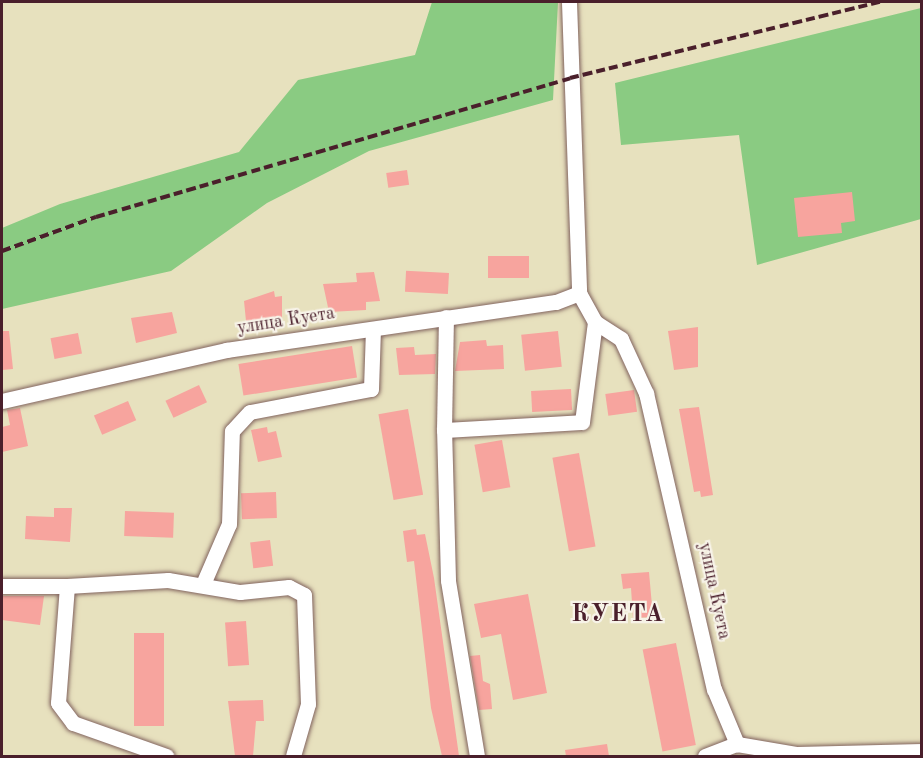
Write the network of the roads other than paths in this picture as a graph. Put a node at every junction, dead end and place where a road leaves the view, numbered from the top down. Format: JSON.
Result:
{"nodes":[{"id":1,"x":569,"y":2,"type":"edge"},
{"id":2,"x":579,"y":293,"type":"junction"},
{"id":3,"x":446,"y":317,"type":"junction"},
{"id":4,"x":595,"y":322,"type":"junction"},
{"id":5,"x":373,"y":329,"type":"junction"},
{"id":6,"x":2,"y":401,"type":"edge"},
{"id":7,"x":444,"y":430,"type":"junction"},
{"id":8,"x":203,"y":584,"type":"junction"},
{"id":9,"x":2,"y":586,"type":"edge"},
{"id":10,"x":67,"y":586,"type":"junction"},
{"id":11,"x":737,"y":744,"type":"junction"},
{"id":12,"x":921,"y":750,"type":"edge"},
{"id":13,"x":797,"y":755,"type":"edge"},
{"id":14,"x":165,"y":756,"type":"edge"},
{"id":15,"x":294,"y":756,"type":"edge"},
{"id":16,"x":477,"y":756,"type":"edge"},
{"id":17,"x":705,"y":756,"type":"edge"}],
"edges":[{"from":1,"to":2,"type":"street","name":"улица Куета"},
{"from":2,"to":3,"type":"street","name":"улица Куета"},
{"from":2,"to":4,"type":"street","name":"улица Куета"},
{"from":3,"to":5,"type":"street","name":"улица Куета"},
{"from":3,"to":7,"type":"street"},
{"from":4,"to":7,"type":"street"},
{"from":4,"to":11,"type":"street","name":"улица Куета"},
{"from":5,"to":6,"type":"street","name":"улица Куета"},
{"from":5,"to":8,"type":"street"},
{"from":7,"to":16,"type":"street"},
{"from":8,"to":10,"type":"street"},
{"from":8,"to":15,"type":"street"},
{"from":9,"to":10,"type":"street"},
{"from":10,"to":14,"type":"street"},
{"from":11,"to":13,"type":"street"},
{"from":11,"to":17,"type":"street"},
{"from":12,"to":13,"type":"street"}]}
